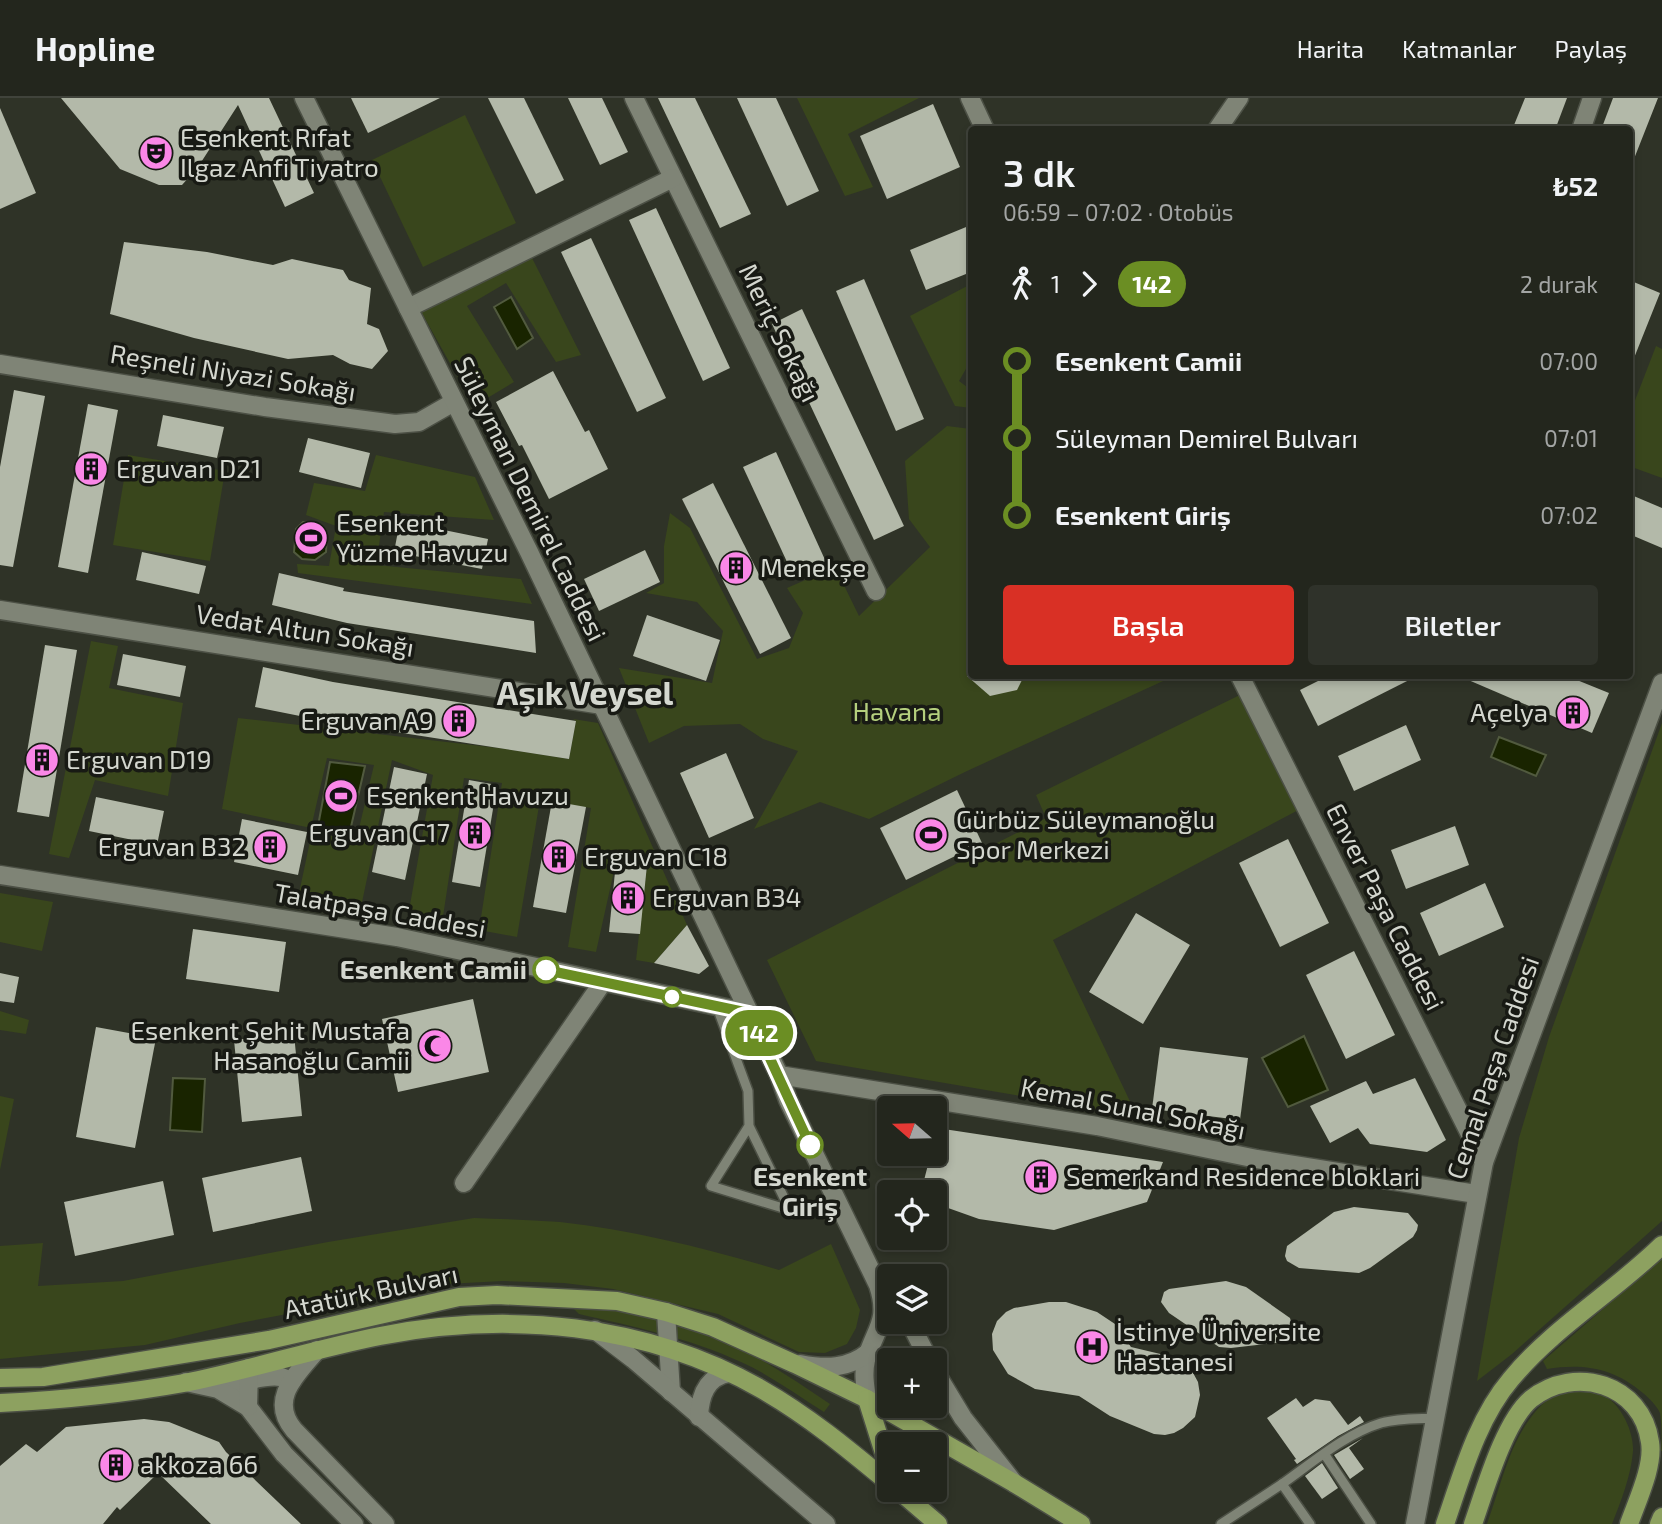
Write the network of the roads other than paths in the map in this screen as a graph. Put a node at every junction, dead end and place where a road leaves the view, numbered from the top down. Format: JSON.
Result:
{"nodes":[{"id":1,"x":304,"y":98,"type":"edge"},
{"id":2,"x":634,"y":98,"type":"edge"},
{"id":3,"x":970,"y":98,"type":"edge"},
{"id":4,"x":1239,"y":98,"type":"edge"},
{"id":5,"x":1592,"y":98,"type":"edge"},
{"id":6,"x":983,"y":126,"type":"edge"},
{"id":7,"x":1220,"y":126,"type":"edge"},
{"id":8,"x":1582,"y":126,"type":"edge"},
{"id":9,"x":673,"y":178,"type":"junction"},
{"id":10,"x":408,"y":308,"type":"junction"},
{"id":11,"x":0,"y":363,"type":"edge"},
{"id":12,"x":454,"y":402,"type":"junction"},
{"id":13,"x":876,"y":591,"type":"dead end"},
{"id":14,"x":0,"y":610,"type":"edge"},
{"id":15,"x":1242,"y":679,"type":"edge"},
{"id":16,"x":1662,"y":684,"type":"edge"},
{"id":17,"x":602,"y":705,"type":"junction"},
{"id":18,"x":0,"y":875,"type":"edge"},
{"id":19,"x":603,"y":982,"type":"junction"},
{"id":20,"x":717,"y":1007,"type":"junction"},
{"id":21,"x":749,"y":1013,"type":"junction"},
{"id":22,"x":779,"y":1075,"type":"junction"},
{"id":23,"x":749,"y":1126,"type":"junction"},
{"id":24,"x":1484,"y":1162,"type":"junction"},
{"id":25,"x":464,"y":1183,"type":"dead end"},
{"id":26,"x":1476,"y":1194,"type":"junction"},
{"id":27,"x":1662,"y":1245,"type":"edge"},
{"id":28,"x":880,"y":1264,"type":"edge"},
{"id":29,"x":666,"y":1312,"type":"junction"},
{"id":30,"x":595,"y":1330,"type":"junction"},
{"id":31,"x":269,"y":1340,"type":"junction"},
{"id":32,"x":668,"y":1349,"type":"junction"},
{"id":33,"x":317,"y":1350,"type":"junction"},
{"id":34,"x":869,"y":1352,"type":"junction"},
{"id":35,"x":795,"y":1364,"type":"junction"},
{"id":36,"x":729,"y":1373,"type":"junction"},
{"id":37,"x":248,"y":1375,"type":"junction"},
{"id":38,"x":0,"y":1378,"type":"edge"},
{"id":39,"x":292,"y":1381,"type":"junction"},
{"id":40,"x":186,"y":1382,"type":"junction"},
{"id":41,"x":225,"y":1392,"type":"junction"},
{"id":42,"x":671,"y":1392,"type":"junction"},
{"id":43,"x":947,"y":1392,"type":"edge"},
{"id":44,"x":867,"y":1399,"type":"junction"},
{"id":45,"x":0,"y":1403,"type":"edge"},
{"id":46,"x":248,"y":1407,"type":"junction"},
{"id":47,"x":699,"y":1417,"type":"junction"},
{"id":48,"x":1436,"y":1418,"type":"junction"},
{"id":49,"x":877,"y":1432,"type":"edge"},
{"id":50,"x":1325,"y":1455,"type":"junction"},
{"id":51,"x":877,"y":1474,"type":"edge"},
{"id":52,"x":1014,"y":1483,"type":"junction"},
{"id":53,"x":1282,"y":1484,"type":"junction"},
{"id":54,"x":912,"y":1502,"type":"edge"},
{"id":55,"x":1662,"y":1517,"type":"edge"},
{"id":56,"x":354,"y":1524,"type":"edge"},
{"id":57,"x":385,"y":1524,"type":"edge"},
{"id":58,"x":826,"y":1524,"type":"edge"},
{"id":59,"x":938,"y":1524,"type":"edge"},
{"id":60,"x":1081,"y":1524,"type":"edge"},
{"id":61,"x":1221,"y":1524,"type":"edge"},
{"id":62,"x":1310,"y":1524,"type":"edge"},
{"id":63,"x":1371,"y":1524,"type":"edge"},
{"id":64,"x":1415,"y":1524,"type":"edge"},
{"id":65,"x":1445,"y":1524,"type":"edge"},
{"id":66,"x":1473,"y":1524,"type":"edge"},
{"id":67,"x":1629,"y":1524,"type":"edge"},
{"id":68,"x":1659,"y":1524,"type":"edge"}],
"edges":[{"from":1,"to":10,"type":"street","name":"Süleyman Demirel Caddesi"},
{"from":2,"to":9,"type":"street","name":"Meriç Sokağı"},
{"from":3,"to":6,"type":"street"},
{"from":4,"to":7,"type":"street"},
{"from":5,"to":8,"type":"street"},
{"from":9,"to":10,"type":"street"},
{"from":9,"to":13,"type":"street","name":"Meriç Sokağı"},
{"from":10,"to":12,"type":"street","name":"Süleyman Demirel Caddesi"},
{"from":11,"to":12,"type":"street","name":"Reşneli Niyazi Sokağı"},
{"from":12,"to":17,"type":"street","name":"Süleyman Demirel Caddesi"},
{"from":14,"to":17,"type":"street","name":"Vedat Altun Sokağı"},
{"from":15,"to":24,"type":"street","name":"Enver Paşa Caddesi"},
{"from":16,"to":24,"type":"street","name":"Cemal Paşa Caddesi"},
{"from":17,"to":21,"type":"street","name":"Süleyman Demirel Caddesi"},
{"from":18,"to":19,"type":"street","name":"Talatpaşa Caddesi"},
{"from":19,"to":20,"type":"street","name":"Talatpaşa Caddesi"},
{"from":19,"to":25,"type":"street"},
{"from":20,"to":21,"type":"street","name":"Talatpaşa Caddesi"},
{"from":20,"to":23,"type":"lane"},
{"from":21,"to":22,"type":"street","name":"Süleyman Demirel Caddesi"},
{"from":22,"to":26,"type":"street","name":"Kemal Sunal Sokağı"},
{"from":22,"to":28,"type":"street","name":"Süleyman Demirel Caddesi"},
{"from":22,"to":34,"type":"street","name":"Süleyman Demirel Caddesi"},
{"from":23,"to":23,"type":"lane"},
{"from":24,"to":26,"type":"street","name":"Cemal Paşa Caddesi"},
{"from":26,"to":48,"type":"street","name":"Cemal Paşa Caddesi"},
{"from":27,"to":65,"type":"main road"},
{"from":29,"to":31,"type":"main road","name":"Atatürk Bulvarı"},
{"from":29,"to":32,"type":"street"},
{"from":29,"to":35,"type":"main road","name":"Atatürk Bulvarı"},
{"from":30,"to":32,"type":"main road","name":"Atatürk Bulvarı"},
{"from":30,"to":33,"type":"main road","name":"Atatürk Bulvarı"},
{"from":30,"to":42,"type":"street"},
{"from":31,"to":37,"type":"main road"},
{"from":31,"to":38,"type":"main road","name":"Atatürk Bulvarı"},
{"from":32,"to":36,"type":"main road","name":"Atatürk Bulvarı"},
{"from":32,"to":42,"type":"street"},
{"from":33,"to":37,"type":"main road","name":"Atatürk Bulvarı"},
{"from":33,"to":39,"type":"street"},
{"from":34,"to":35,"type":"street"},
{"from":34,"to":44,"type":"street","name":"Süleyman Demirel Caddesi"},
{"from":35,"to":44,"type":"main road","name":"Atatürk Bulvarı"},
{"from":36,"to":47,"type":"street"},
{"from":36,"to":51,"type":"main road","name":"Atatürk Bulvarı"},
{"from":37,"to":39,"type":"street"},
{"from":37,"to":40,"type":"main road","name":"Atatürk Bulvarı"},
{"from":37,"to":41,"type":"street"},
{"from":37,"to":46,"type":"street"},
{"from":39,"to":57,"type":"street"},
{"from":40,"to":41,"type":"street"},
{"from":40,"to":45,"type":"main road","name":"Atatürk Bulvarı"},
{"from":41,"to":46,"type":"street"},
{"from":42,"to":47,"type":"street"},
{"from":43,"to":52,"type":"street"},
{"from":44,"to":49,"type":"main road"},
{"from":44,"to":52,"type":"main road","name":"Atatürk Bulvarı"},
{"from":46,"to":56,"type":"street"},
{"from":47,"to":58,"type":"street"},
{"from":48,"to":50,"type":"lane"},
{"from":48,"to":64,"type":"street","name":"Cemal Paşa Caddesi"},
{"from":50,"to":53,"type":"lane"},
{"from":50,"to":63,"type":"lane"},
{"from":52,"to":60,"type":"main road","name":"Atatürk Bulvarı"},
{"from":53,"to":61,"type":"lane"},
{"from":53,"to":62,"type":"lane"},
{"from":54,"to":59,"type":"main road"},
{"from":55,"to":68,"type":"main road"},
{"from":66,"to":67,"type":"main road"}]}
